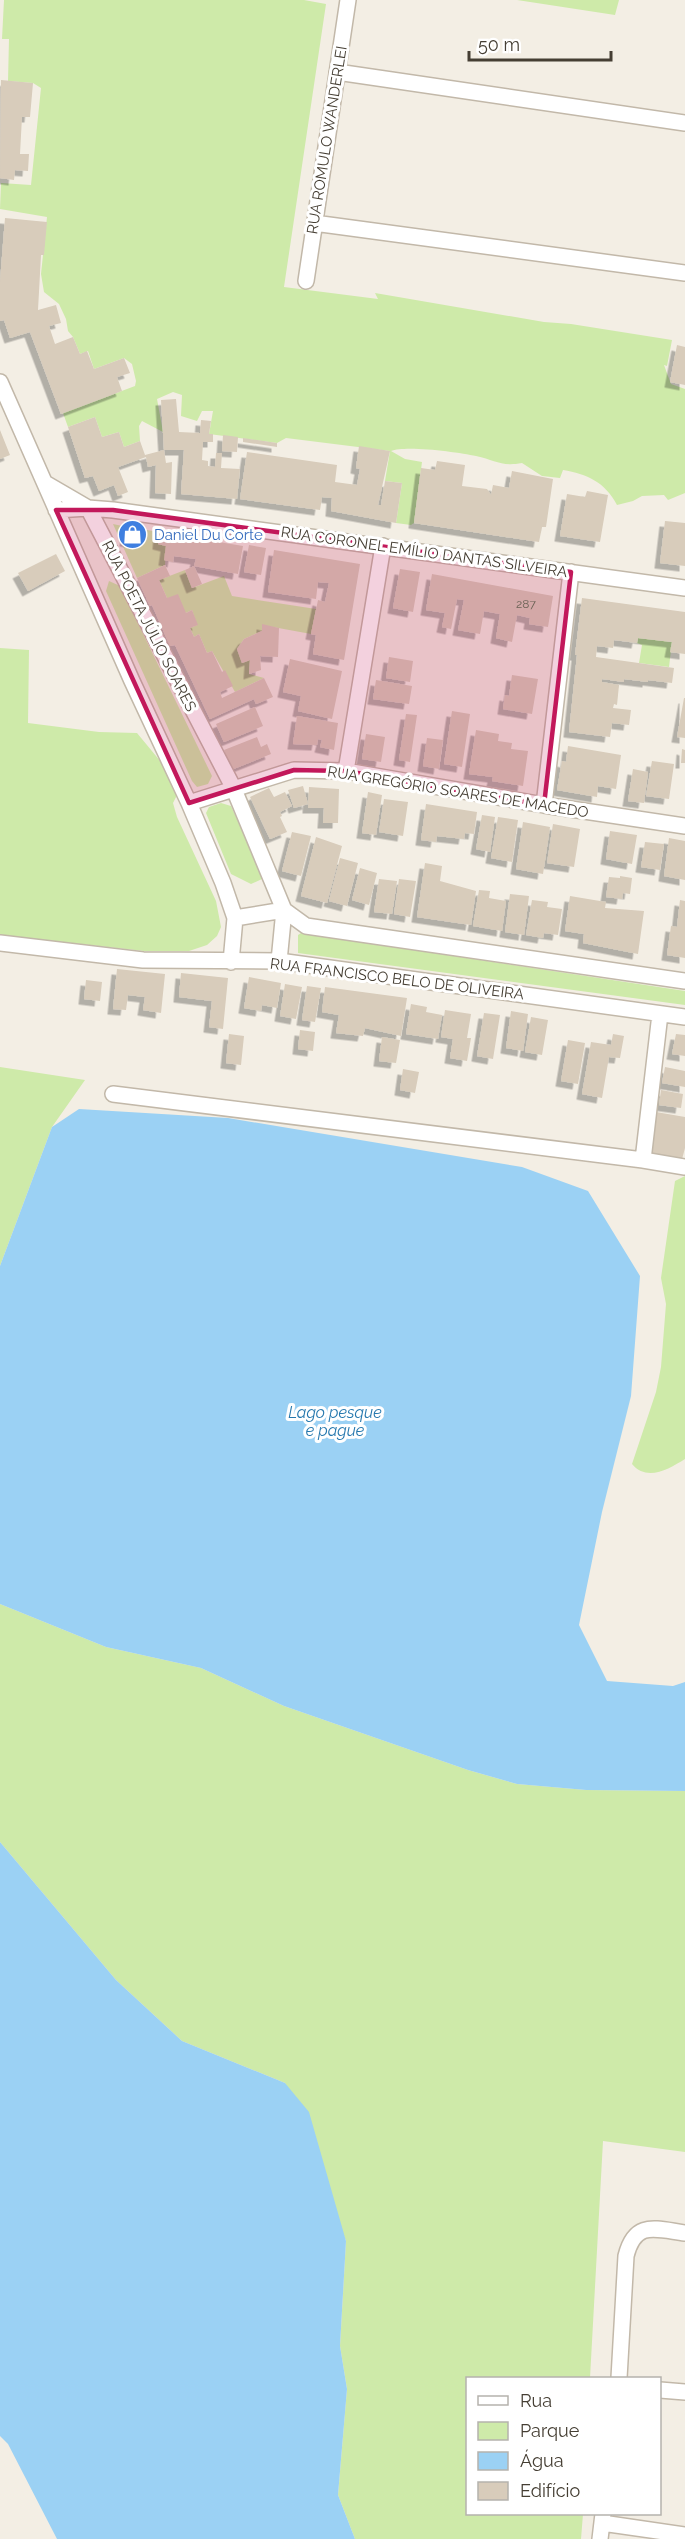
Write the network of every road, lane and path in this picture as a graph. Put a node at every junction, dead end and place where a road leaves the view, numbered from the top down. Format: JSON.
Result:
{"nodes":[{"id":1,"x":348,"y":0,"type":"edge"},
{"id":2,"x":338,"y":72,"type":"junction"},
{"id":3,"x":685,"y":123,"type":"edge"},
{"id":4,"x":314,"y":223,"type":"junction"},
{"id":5,"x":685,"y":273,"type":"edge"},
{"id":6,"x":306,"y":281,"type":"dead end"},
{"id":7,"x":0,"y":382,"type":"edge"},
{"id":8,"x":45,"y":483,"type":"junction"},
{"id":9,"x":88,"y":508,"type":"junction"},
{"id":10,"x":56,"y":510,"type":"junction"},
{"id":11,"x":383,"y":546,"type":"junction"},
{"id":12,"x":571,"y":572,"type":"junction"},
{"id":13,"x":685,"y":588,"type":"edge"},
{"id":14,"x":346,"y":771,"type":"junction"},
{"id":15,"x":233,"y":787,"type":"junction"},
{"id":16,"x":189,"y":803,"type":"junction"},
{"id":17,"x":544,"y":805,"type":"junction"},
{"id":18,"x":685,"y":826,"type":"edge"},
{"id":19,"x":284,"y":910,"type":"junction"},
{"id":20,"x":235,"y":918,"type":"junction"},
{"id":21,"x":0,"y":943,"type":"edge"},
{"id":22,"x":279,"y":961,"type":"junction"},
{"id":23,"x":231,"y":962,"type":"junction"},
{"id":24,"x":685,"y":981,"type":"edge"},
{"id":25,"x":660,"y":1014,"type":"junction"},
{"id":26,"x":685,"y":1017,"type":"edge"},
{"id":27,"x":113,"y":1094,"type":"dead end"},
{"id":28,"x":643,"y":1160,"type":"junction"},
{"id":29,"x":685,"y":1167,"type":"edge"},
{"id":30,"x":685,"y":2233,"type":"edge"},
{"id":31,"x":619,"y":2377,"type":"edge"},
{"id":32,"x":661,"y":2390,"type":"edge"},
{"id":33,"x":685,"y":2392,"type":"edge"},
{"id":34,"x":603,"y":2518,"type":"edge"},
{"id":35,"x":685,"y":2535,"type":"edge"},
{"id":36,"x":600,"y":2539,"type":"edge"}],
"edges":[{"from":1,"to":2,"type":"street","name":"RUA ROMULO WANDERLEI"},
{"from":2,"to":3,"type":"street"},
{"from":2,"to":4,"type":"street","name":"RUA ROMULO WANDERLEI"},
{"from":4,"to":5,"type":"street"},
{"from":4,"to":6,"type":"street","name":"RUA ROMULO WANDERLEI"},
{"from":7,"to":8,"type":"street"},
{"from":8,"to":9,"type":"street"},
{"from":8,"to":10,"type":"street"},
{"from":9,"to":10,"type":"street","name":"RUA CORONEL EMÍLIO DANTAS SILVEIRA"},
{"from":9,"to":11,"type":"street","name":"RUA CORONEL EMÍLIO DANTAS SILVEIRA"},
{"from":9,"to":15,"type":"street","name":"RUA POETA JÚLIO SOARES"},
{"from":10,"to":16,"type":"street"},
{"from":11,"to":12,"type":"street","name":"RUA CORONEL EMÍLIO DANTAS SILVEIRA"},
{"from":11,"to":14,"type":"street"},
{"from":12,"to":13,"type":"street","name":"RUA CORONEL EMÍLIO DANTAS SILVEIRA"},
{"from":12,"to":17,"type":"street"},
{"from":14,"to":15,"type":"street","name":"RUA GREGÓRIO SOARES DE MACEDO"},
{"from":14,"to":17,"type":"street","name":"RUA GREGÓRIO SOARES DE MACEDO"},
{"from":15,"to":16,"type":"street"},
{"from":15,"to":19,"type":"street","name":"RUA POETA JÚLIO SOARES"},
{"from":16,"to":20,"type":"street"},
{"from":17,"to":18,"type":"street","name":"RUA GREGÓRIO SOARES DE MACEDO"},
{"from":19,"to":20,"type":"street"},
{"from":19,"to":22,"type":"street","name":"RUA POETA JÚLIO SOARES"},
{"from":19,"to":24,"type":"street"},
{"from":20,"to":23,"type":"street"},
{"from":21,"to":23,"type":"street","name":"RUA FRANCISCO BELO DE OLIVEIRA"},
{"from":22,"to":23,"type":"street","name":"RUA FRANCISCO BELO DE OLIVEIRA"},
{"from":22,"to":25,"type":"street","name":"RUA FRANCISCO BELO DE OLIVEIRA"},
{"from":25,"to":26,"type":"street","name":"RUA FRANCISCO BELO DE OLIVEIRA"},
{"from":25,"to":28,"type":"street"},
{"from":27,"to":28,"type":"street"},
{"from":28,"to":29,"type":"street"},
{"from":30,"to":31,"type":"street"},
{"from":32,"to":33,"type":"street"},
{"from":34,"to":35,"type":"street"},
{"from":34,"to":36,"type":"street"}]}
